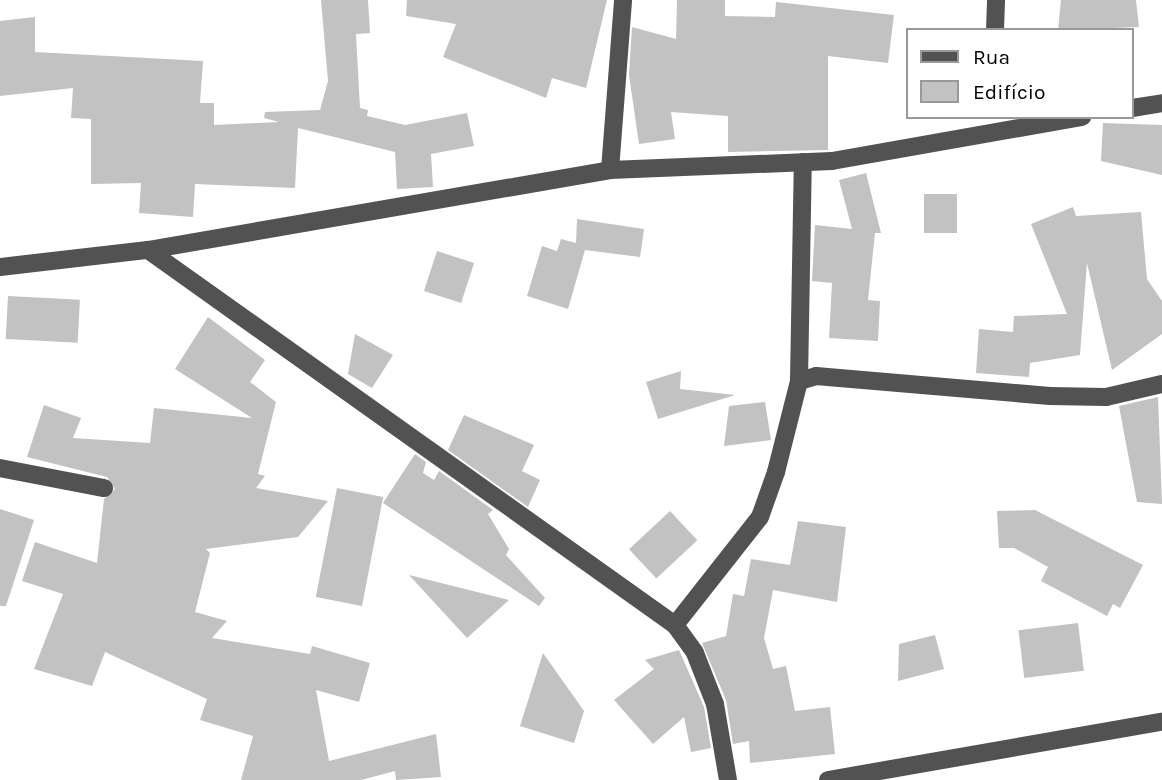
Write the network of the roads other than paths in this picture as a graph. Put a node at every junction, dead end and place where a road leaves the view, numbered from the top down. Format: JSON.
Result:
{"nodes":[{"id":1,"x":623,"y":0,"type":"edge"},
{"id":2,"x":996,"y":0,"type":"edge"},
{"id":3,"x":995,"y":28,"type":"edge"},
{"id":4,"x":1162,"y":103,"type":"edge"},
{"id":5,"x":1134,"y":108,"type":"edge"},
{"id":6,"x":1064,"y":119,"type":"edge"},
{"id":7,"x":999,"y":126,"type":"edge"},
{"id":8,"x":803,"y":162,"type":"junction"},
{"id":9,"x":610,"y":170,"type":"junction"},
{"id":10,"x":148,"y":250,"type":"junction"},
{"id":11,"x":0,"y":267,"type":"edge"},
{"id":12,"x":799,"y":381,"type":"junction"},
{"id":13,"x":1162,"y":384,"type":"edge"},
{"id":14,"x":0,"y":468,"type":"edge"},
{"id":15,"x":104,"y":488,"type":"dead end"},
{"id":16,"x":675,"y":625,"type":"junction"},
{"id":17,"x":1162,"y":722,"type":"edge"},
{"id":18,"x":887,"y":777,"type":"edge"},
{"id":19,"x":728,"y":780,"type":"edge"},
{"id":20,"x":828,"y":780,"type":"edge"}],
"edges":[{"from":1,"to":9,"type":"street"},
{"from":2,"to":3,"type":"street"},
{"from":4,"to":5,"type":"street"},
{"from":6,"to":7,"type":"street"},
{"from":7,"to":8,"type":"street"},
{"from":8,"to":9,"type":"street"},
{"from":8,"to":12,"type":"street"},
{"from":9,"to":10,"type":"street"},
{"from":10,"to":11,"type":"street"},
{"from":10,"to":16,"type":"street"},
{"from":12,"to":13,"type":"street"},
{"from":12,"to":16,"type":"street"},
{"from":14,"to":15,"type":"street"},
{"from":16,"to":19,"type":"street"},
{"from":17,"to":18,"type":"street"},
{"from":18,"to":20,"type":"street"}]}
